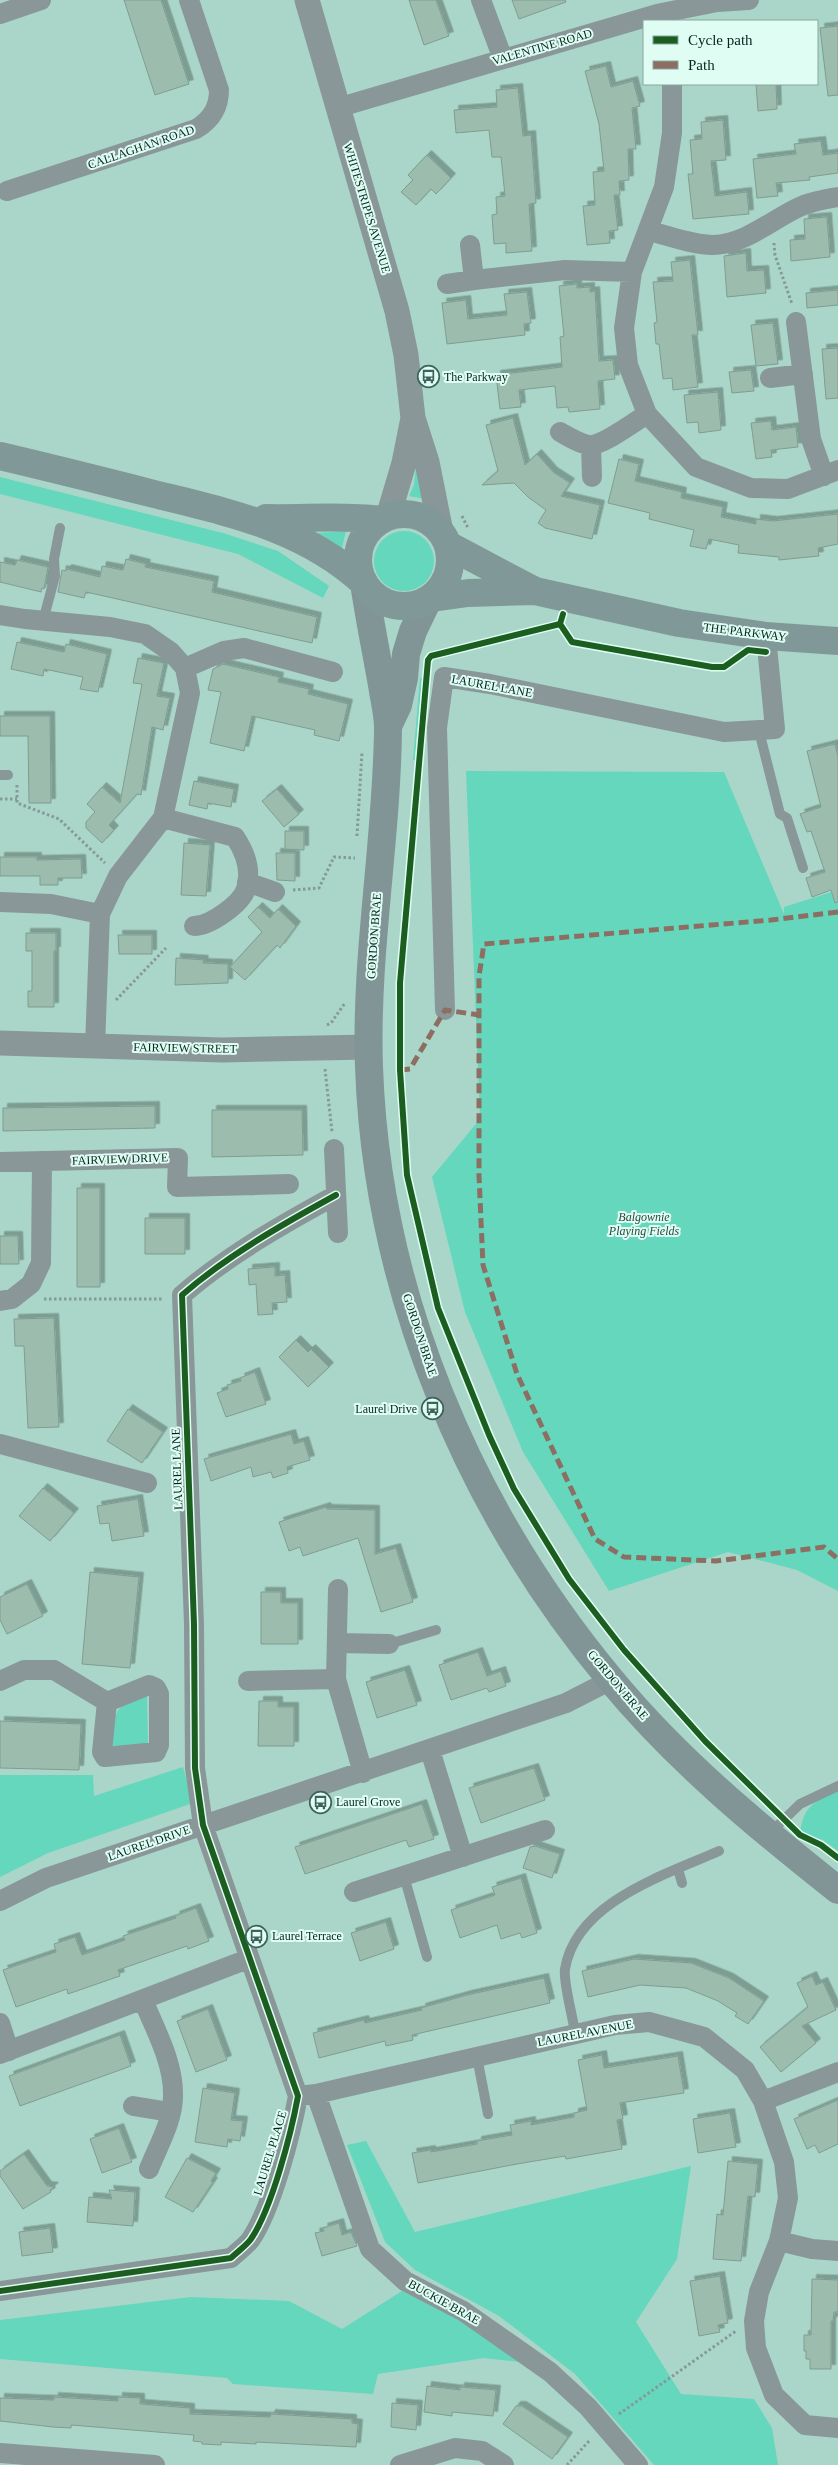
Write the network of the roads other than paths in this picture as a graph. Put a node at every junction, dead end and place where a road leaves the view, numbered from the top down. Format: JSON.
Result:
{"nodes":[{"id":1,"x":41,"y":0,"type":"edge"},
{"id":2,"x":189,"y":0,"type":"edge"},
{"id":3,"x":307,"y":0,"type":"edge"},
{"id":4,"x":481,"y":0,"type":"edge"},
{"id":5,"x":749,"y":0,"type":"edge"},
{"id":6,"x":0,"y":14,"type":"edge"},
{"id":7,"x":658,"y":17,"type":"edge"},
{"id":8,"x":643,"y":21,"type":"edge"},
{"id":9,"x":503,"y":59,"type":"junction"},
{"id":10,"x":672,"y":85,"type":"edge"},
{"id":11,"x":337,"y":108,"type":"junction"},
{"id":12,"x":8,"y":191,"type":"dead end"},
{"id":13,"x":838,"y":197,"type":"edge"},
{"id":14,"x":649,"y":231,"type":"junction"},
{"id":15,"x":470,"y":245,"type":"dead end"},
{"id":16,"x":632,"y":272,"type":"junction"},
{"id":17,"x":474,"y":280,"type":"junction"},
{"id":18,"x":447,"y":284,"type":"dead end"},
{"id":19,"x":796,"y":322,"type":"road end"},
{"id":20,"x":803,"y":374,"type":"junction"},
{"id":21,"x":770,"y":378,"type":"dead end"},
{"id":22,"x":647,"y":414,"type":"junction"},
{"id":23,"x":413,"y":418,"type":"junction"},
{"id":24,"x":560,"y":432,"type":"dead end"},
{"id":25,"x":591,"y":446,"type":"junction"},
{"id":26,"x":0,"y":456,"type":"edge"},
{"id":27,"x":831,"y":473,"type":"edge"},
{"id":28,"x":592,"y":477,"type":"dead end"},
{"id":29,"x":247,"y":517,"type":"junction"},
{"id":30,"x":385,"y":518,"type":"junction"},
{"id":31,"x":60,"y":528,"type":"dead end"},
{"id":32,"x":445,"y":539,"type":"junction"},
{"id":33,"x":364,"y":583,"type":"junction"},
{"id":34,"x":536,"y":591,"type":"junction"},
{"id":35,"x":430,"y":599,"type":"junction"},
{"id":36,"x":0,"y":615,"type":"edge"},
{"id":37,"x":43,"y":621,"type":"junction"},
{"id":38,"x":766,"y":636,"type":"junction"},
{"id":39,"x":838,"y":641,"type":"edge"},
{"id":40,"x":185,"y":668,"type":"junction"},
{"id":41,"x":333,"y":672,"type":"dead end"},
{"id":42,"x":388,"y":724,"type":"junction"},
{"id":43,"x":759,"y":731,"type":"junction"},
{"id":44,"x":163,"y":818,"type":"junction"},
{"id":45,"x":803,"y":868,"type":"dead end"},
{"id":46,"x":247,"y":882,"type":"junction"},
{"id":47,"x":275,"y":892,"type":"road end"},
{"id":48,"x":0,"y":902,"type":"edge"},
{"id":49,"x":100,"y":914,"type":"junction"},
{"id":50,"x":194,"y":926,"type":"dead end"},
{"id":51,"x":445,"y":1010,"type":"dead end"},
{"id":52,"x":0,"y":1043,"type":"edge"},
{"id":53,"x":95,"y":1046,"type":"junction"},
{"id":54,"x":369,"y":1047,"type":"junction"},
{"id":55,"x":334,"y":1149,"type":"road end"},
{"id":56,"x":0,"y":1162,"type":"edge"},
{"id":57,"x":42,"y":1162,"type":"junction"},
{"id":58,"x":289,"y":1184,"type":"dead end"},
{"id":59,"x":336,"y":1195,"type":"junction"},
{"id":60,"x":338,"y":1233,"type":"dead end"},
{"id":61,"x":6,"y":1300,"type":"edge"},
{"id":62,"x":0,"y":1444,"type":"edge"},
{"id":63,"x":147,"y":1483,"type":"dead end"},
{"id":64,"x":338,"y":1589,"type":"dead end"},
{"id":65,"x":436,"y":1630,"type":"dead end"},
{"id":66,"x":337,"y":1643,"type":"junction"},
{"id":67,"x":389,"y":1644,"type":"joint"},
{"id":68,"x":336,"y":1680,"type":"junction"},
{"id":69,"x":611,"y":1680,"type":"junction"},
{"id":70,"x":248,"y":1681,"type":"dead end"},
{"id":71,"x":0,"y":1682,"type":"edge"},
{"id":72,"x":107,"y":1702,"type":"dead end"},
{"id":73,"x":430,"y":1750,"type":"junction"},
{"id":74,"x":363,"y":1772,"type":"junction"},
{"id":75,"x":838,"y":1786,"type":"edge"},
{"id":76,"x":203,"y":1825,"type":"junction"},
{"id":77,"x":545,"y":1830,"type":"dead end"},
{"id":78,"x":769,"y":1834,"type":"junction"},
{"id":79,"x":719,"y":1851,"type":"dead end"},
{"id":80,"x":463,"y":1857,"type":"junction"},
{"id":81,"x":678,"y":1869,"type":"junction"},
{"id":82,"x":404,"y":1876,"type":"junction"},
{"id":83,"x":682,"y":1882,"type":"dead end"},
{"id":84,"x":838,"y":1890,"type":"edge"},
{"id":85,"x":354,"y":1892,"type":"dead end"},
{"id":86,"x":0,"y":1901,"type":"edge"},
{"id":87,"x":427,"y":1957,"type":"dead end"},
{"id":88,"x":248,"y":1958,"type":"junction"},
{"id":89,"x":143,"y":2000,"type":"junction"},
{"id":90,"x":0,"y":2023,"type":"edge"},
{"id":91,"x":575,"y":2033,"type":"junction"},
{"id":92,"x":4,"y":2052,"type":"edge"},
{"id":93,"x":477,"y":2058,"type":"junction"},
{"id":94,"x":838,"y":2072,"type":"edge"},
{"id":95,"x":307,"y":2095,"type":"junction"},
{"id":96,"x":764,"y":2101,"type":"junction"},
{"id":97,"x":133,"y":2106,"type":"dead end"},
{"id":98,"x":170,"y":2112,"type":"junction"},
{"id":99,"x":488,"y":2114,"type":"dead end"},
{"id":100,"x":148,"y":2169,"type":"dead end"},
{"id":101,"x":779,"y":2241,"type":"junction"},
{"id":102,"x":838,"y":2251,"type":"edge"},
{"id":103,"x":0,"y":2291,"type":"edge"},
{"id":104,"x":838,"y":2428,"type":"edge"},
{"id":105,"x":0,"y":2453,"type":"edge"},
{"id":106,"x":154,"y":2465,"type":"edge"},
{"id":107,"x":400,"y":2465,"type":"edge"},
{"id":108,"x":504,"y":2465,"type":"edge"},
{"id":109,"x":638,"y":2465,"type":"edge"}],
"edges":[{"from":1,"to":6,"type":"street"},
{"from":2,"to":12,"type":"street","name":"CALLAGHAN ROAD"},
{"from":3,"to":11,"type":"street","name":"WHITESTRIPES AVENUE"},
{"from":4,"to":9,"type":"street"},
{"from":5,"to":7,"type":"street","name":"VALENTINE ROAD"},
{"from":8,"to":9,"type":"street","name":"VALENTINE ROAD"},
{"from":9,"to":11,"type":"street","name":"VALENTINE ROAD"},
{"from":10,"to":14,"type":"street"},
{"from":11,"to":23,"type":"street","name":"WHITESTRIPES AVENUE"},
{"from":13,"to":14,"type":"street"},
{"from":14,"to":16,"type":"street"},
{"from":15,"to":17,"type":"street"},
{"from":16,"to":17,"type":"street"},
{"from":16,"to":22,"type":"street"},
{"from":17,"to":18,"type":"street"},
{"from":19,"to":20,"type":"street"},
{"from":20,"to":21,"type":"street"},
{"from":20,"to":27,"type":"street"},
{"from":22,"to":25,"type":"street"},
{"from":22,"to":27,"type":"street"},
{"from":23,"to":30,"type":"street","name":"WHITESTRIPES AVENUE"},
{"from":23,"to":32,"type":"street","name":"WHITESTRIPES AVENUE"},
{"from":24,"to":25,"type":"street"},
{"from":25,"to":28,"type":"street"},
{"from":26,"to":29,"type":"main road"},
{"from":29,"to":30,"type":"main road"},
{"from":29,"to":33,"type":"main road"},
{"from":30,"to":32,"type":"main road"},
{"from":30,"to":33,"type":"main road"},
{"from":31,"to":37,"type":"lane"},
{"from":32,"to":34,"type":"main road","name":"THE PARKWAY"},
{"from":32,"to":35,"type":"main road"},
{"from":33,"to":35,"type":"main road"},
{"from":33,"to":42,"type":"main road","name":"GORDON BRAE"},
{"from":34,"to":35,"type":"main road","name":"THE PARKWAY"},
{"from":34,"to":38,"type":"main road","name":"THE PARKWAY"},
{"from":35,"to":42,"type":"main road","name":"GORDON BRAE"},
{"from":36,"to":37,"type":"street"},
{"from":37,"to":40,"type":"street"},
{"from":38,"to":39,"type":"main road","name":"THE PARKWAY"},
{"from":38,"to":43,"type":"street"},
{"from":40,"to":41,"type":"street"},
{"from":40,"to":44,"type":"street"},
{"from":42,"to":54,"type":"main road","name":"GORDON BRAE"},
{"from":43,"to":45,"type":"lane"},
{"from":43,"to":51,"type":"street","name":"LAUREL LANE"},
{"from":44,"to":46,"type":"street"},
{"from":44,"to":49,"type":"street"},
{"from":46,"to":47,"type":"street"},
{"from":46,"to":50,"type":"street"},
{"from":48,"to":49,"type":"street"},
{"from":49,"to":53,"type":"street"},
{"from":52,"to":53,"type":"street","name":"FAIRVIEW STREET"},
{"from":53,"to":54,"type":"street","name":"FAIRVIEW STREET"},
{"from":54,"to":69,"type":"main road","name":"GORDON BRAE"},
{"from":55,"to":59,"type":"street"},
{"from":56,"to":57,"type":"street","name":"FAIRVIEW DRIVE"},
{"from":57,"to":58,"type":"street","name":"FAIRVIEW DRIVE"},
{"from":57,"to":61,"type":"street"},
{"from":59,"to":60,"type":"street"},
{"from":59,"to":76,"type":"street","name":"LAUREL LANE"},
{"from":62,"to":63,"type":"street"},
{"from":64,"to":66,"type":"street"},
{"from":65,"to":67,"type":"lane"},
{"from":66,"to":67,"type":"street"},
{"from":66,"to":68,"type":"street"},
{"from":68,"to":70,"type":"street"},
{"from":68,"to":74,"type":"street"},
{"from":69,"to":73,"type":"street","name":"LAUREL DRIVE"},
{"from":69,"to":78,"type":"main road","name":"GORDON BRAE"},
{"from":71,"to":72,"type":"street"},
{"from":73,"to":74,"type":"street","name":"LAUREL DRIVE"},
{"from":73,"to":80,"type":"street"},
{"from":74,"to":76,"type":"street","name":"LAUREL DRIVE"},
{"from":75,"to":78,"type":"lane"},
{"from":76,"to":86,"type":"street","name":"LAUREL DRIVE"},
{"from":76,"to":88,"type":"street"},
{"from":77,"to":80,"type":"street"},
{"from":78,"to":84,"type":"main road","name":"GORDON BRAE"},
{"from":79,"to":81,"type":"lane"},
{"from":80,"to":82,"type":"street"},
{"from":81,"to":83,"type":"lane"},
{"from":81,"to":91,"type":"lane"},
{"from":82,"to":85,"type":"street"},
{"from":82,"to":87,"type":"lane"},
{"from":88,"to":89,"type":"street"},
{"from":88,"to":95,"type":"street"},
{"from":89,"to":92,"type":"street"},
{"from":89,"to":98,"type":"street"},
{"from":90,"to":92,"type":"street"},
{"from":91,"to":93,"type":"street","name":"LAUREL AVENUE"},
{"from":91,"to":96,"type":"street","name":"LAUREL AVENUE"},
{"from":93,"to":95,"type":"street","name":"LAUREL AVENUE"},
{"from":93,"to":99,"type":"lane"},
{"from":94,"to":96,"type":"street"},
{"from":95,"to":103,"type":"street","name":"LAUREL PLACE"},
{"from":95,"to":109,"type":"street","name":"BUCKIE BRAE"},
{"from":96,"to":101,"type":"street","name":"LAUREL AVENUE"},
{"from":97,"to":98,"type":"street"},
{"from":98,"to":100,"type":"street"},
{"from":101,"to":102,"type":"street"},
{"from":101,"to":104,"type":"street","name":"LAUREL AVENUE"},
{"from":105,"to":106,"type":"street"},
{"from":107,"to":108,"type":"street"}]}
